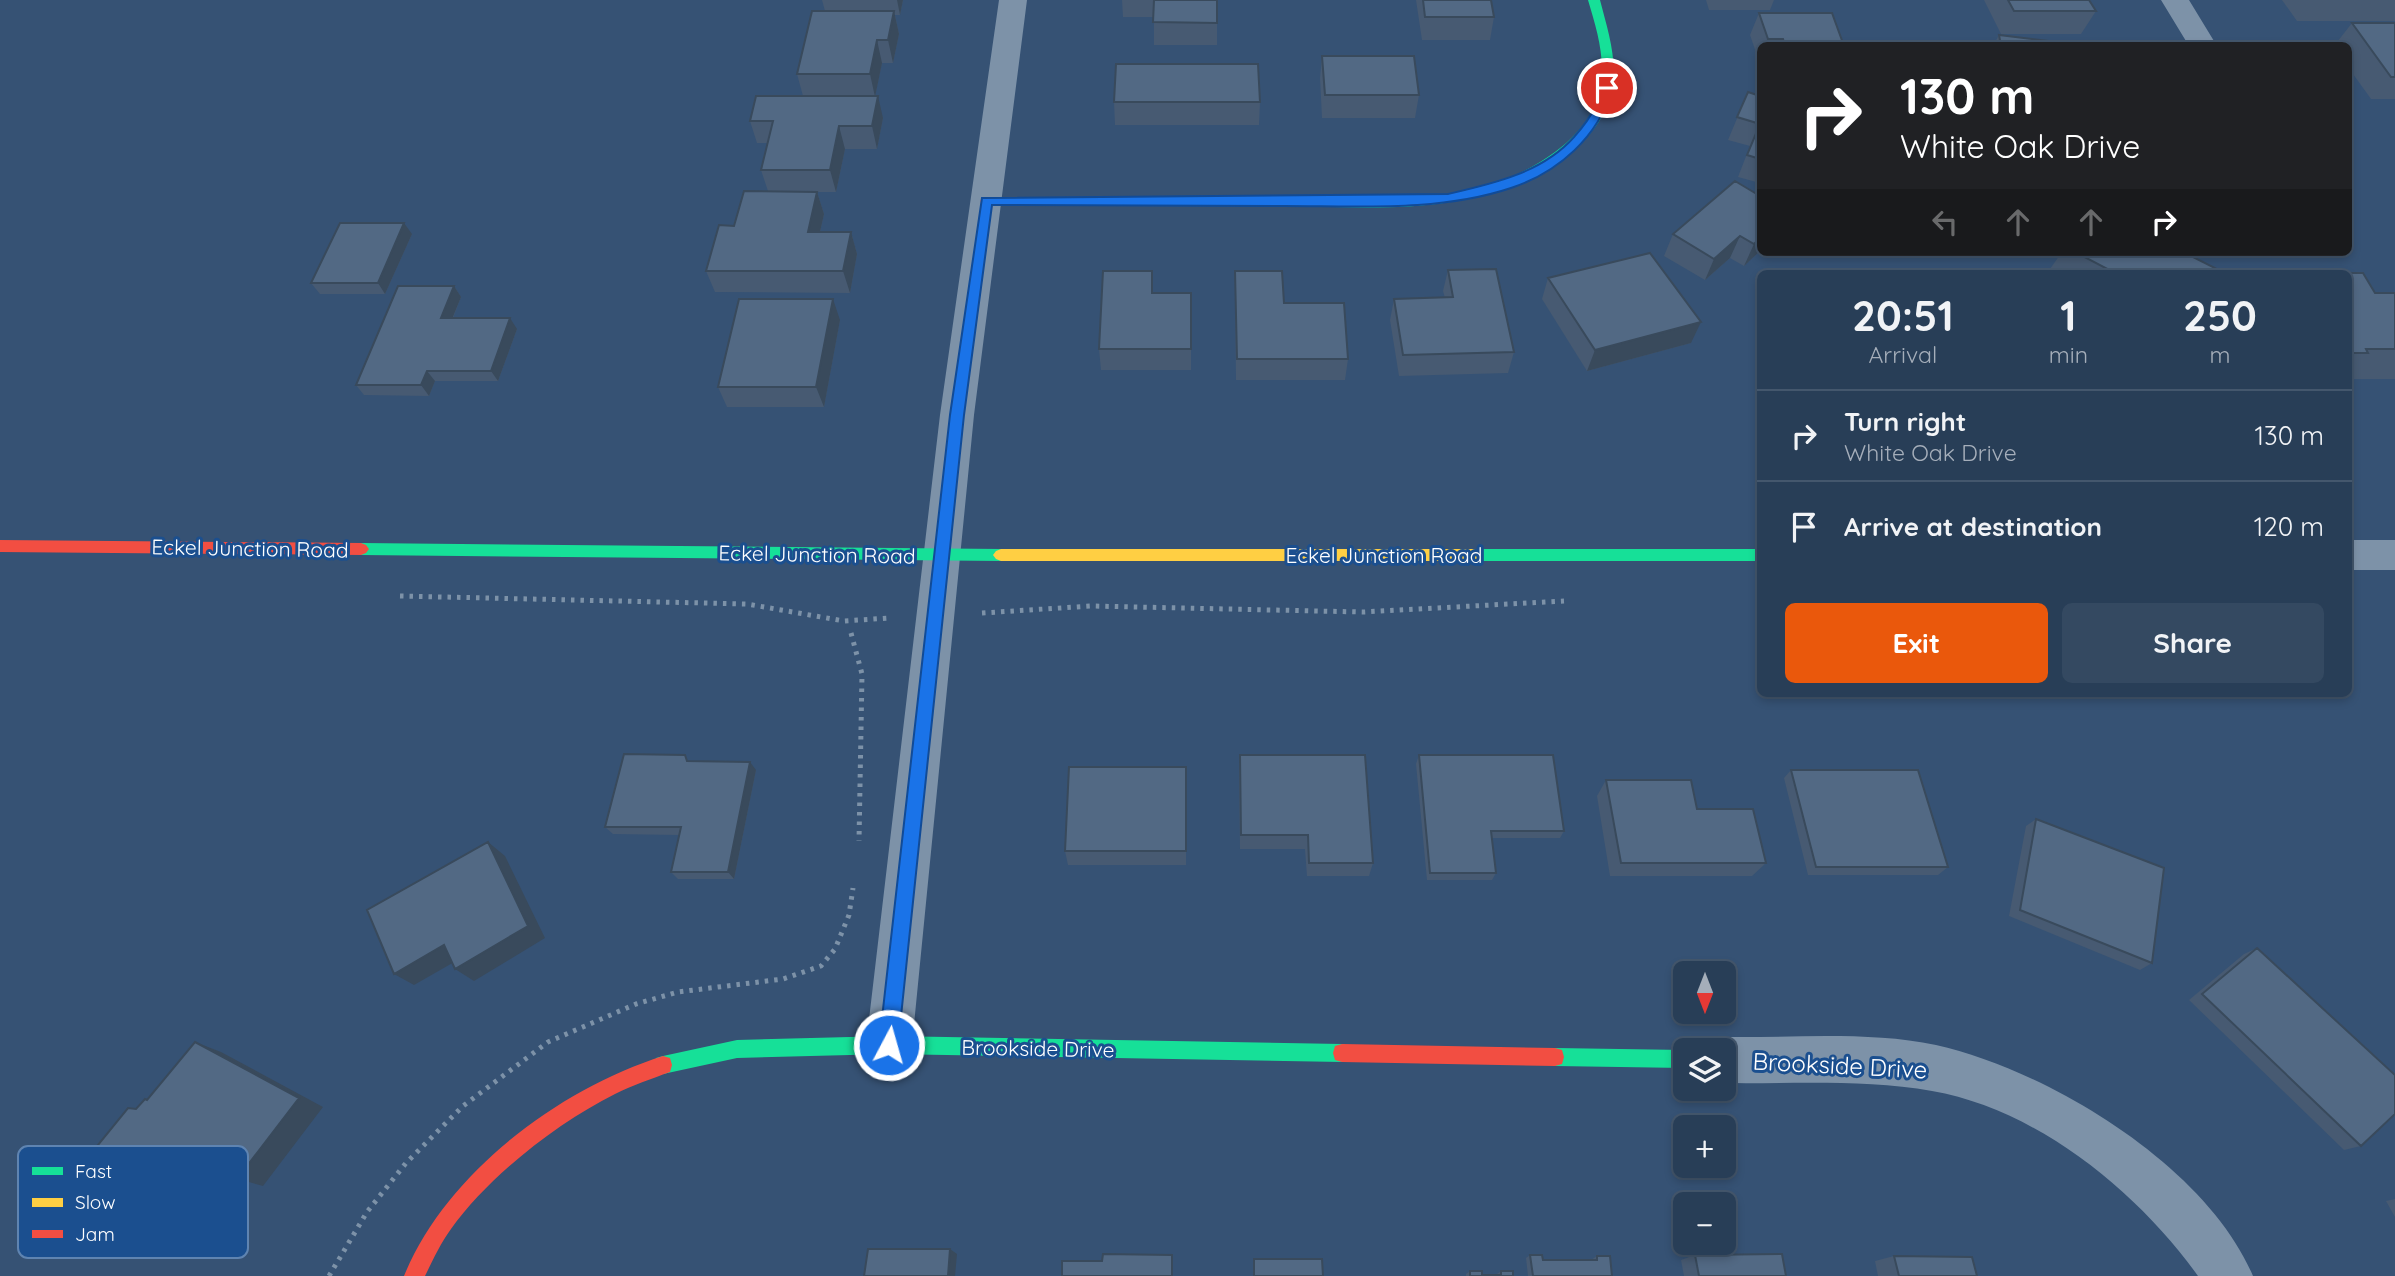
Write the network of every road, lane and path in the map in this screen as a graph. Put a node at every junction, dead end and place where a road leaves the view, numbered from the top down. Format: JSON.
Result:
{"nodes":[{"id":1,"x":1013,"y":0,"type":"edge"},
{"id":2,"x":1594,"y":0,"type":"edge"},
{"id":3,"x":2175,"y":0,"type":"edge"},
{"id":4,"x":2201,"y":42,"type":"edge"},
{"id":5,"x":986,"y":201,"type":"junction"},
{"id":6,"x":0,"y":546,"type":"edge"},
{"id":7,"x":943,"y":555,"type":"junction"},
{"id":8,"x":1757,"y":555,"type":"edge"},
{"id":9,"x":2352,"y":555,"type":"edge"},
{"id":10,"x":2395,"y":555,"type":"edge"},
{"id":11,"x":389,"y":596,"type":"dead end"},
{"id":12,"x":1569,"y":601,"type":"dead end"},
{"id":13,"x":1072,"y":608,"type":"dead end"},
{"id":14,"x":844,"y":621,"type":"dead end"},
{"id":15,"x":851,"y":633,"type":"dead end"},
{"id":16,"x":859,"y":855,"type":"dead end"},
{"id":17,"x":855,"y":878,"type":"dead end"},
{"id":18,"x":889,"y":1045,"type":"junction"},
{"id":19,"x":1673,"y":1059,"type":"edge"},
{"id":20,"x":1736,"y":1060,"type":"edge"},
{"id":21,"x":329,"y":1276,"type":"edge"},
{"id":22,"x":414,"y":1276,"type":"edge"},
{"id":23,"x":2228,"y":1276,"type":"edge"}],
"edges":[{"from":1,"to":5,"type":"street"},
{"from":2,"to":5,"type":"street"},
{"from":3,"to":4,"type":"street"},
{"from":5,"to":7,"type":"street"},
{"from":6,"to":7,"type":"street","name":"Eckel Junction Road"},
{"from":7,"to":8,"type":"street","name":"Eckel Junction Road"},
{"from":7,"to":18,"type":"street"},
{"from":9,"to":10,"type":"street"},
{"from":11,"to":14,"type":"path"},
{"from":12,"to":13,"type":"path"},
{"from":15,"to":16,"type":"path"},
{"from":17,"to":21,"type":"path"},
{"from":18,"to":19,"type":"street","name":"Brookside Drive"},
{"from":18,"to":22,"type":"street","name":"Brookside Drive"},
{"from":20,"to":23,"type":"street","name":"Brookside Drive"}]}
